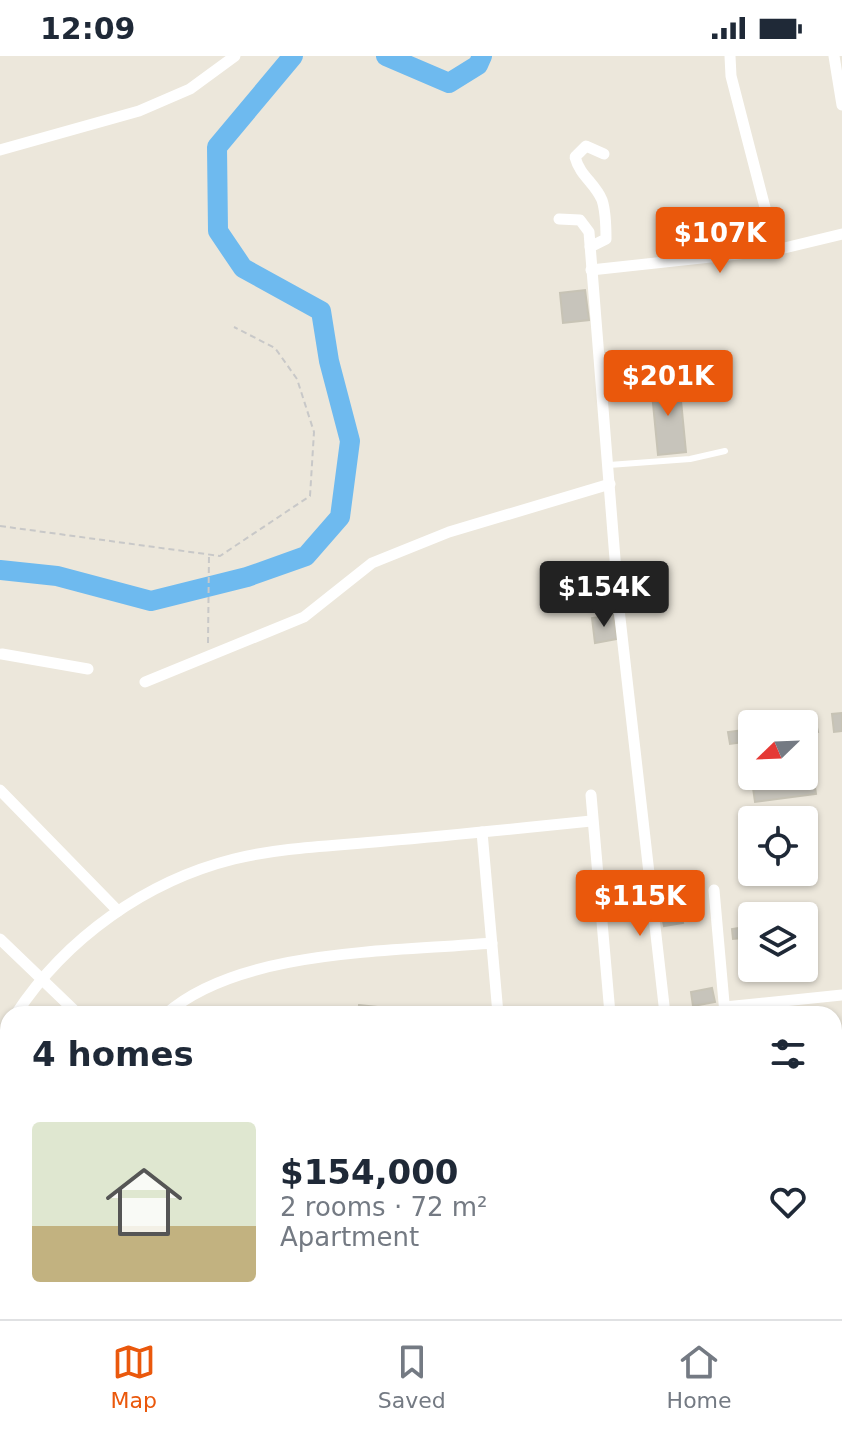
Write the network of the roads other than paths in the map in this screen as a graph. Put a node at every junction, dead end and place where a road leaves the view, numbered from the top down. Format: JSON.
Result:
{"nodes":[{"id":1,"x":235,"y":56,"type":"edge"},
{"id":2,"x":730,"y":56,"type":"edge"},
{"id":3,"x":834,"y":56,"type":"edge"},
{"id":4,"x":842,"y":105,"type":"edge"},
{"id":5,"x":0,"y":150,"type":"edge"},
{"id":6,"x":604,"y":154,"type":"dead end"},
{"id":7,"x":559,"y":219,"type":"dead end"},
{"id":8,"x":842,"y":234,"type":"edge"},
{"id":9,"x":590,"y":247,"type":"junction"},
{"id":10,"x":776,"y":250,"type":"junction"},
{"id":11,"x":591,"y":270,"type":"junction"},
{"id":12,"x":725,"y":451,"type":"dead end"},
{"id":13,"x":609,"y":465,"type":"junction"},
{"id":14,"x":610,"y":484,"type":"junction"},
{"id":15,"x":1,"y":655,"type":"edge"},
{"id":16,"x":88,"y":669,"type":"dead end"},
{"id":17,"x":145,"y":682,"type":"dead end"},
{"id":18,"x":0,"y":790,"type":"edge"},
{"id":19,"x":591,"y":795,"type":"dead end"},
{"id":20,"x":591,"y":821,"type":"junction"},
{"id":21,"x":482,"y":832,"type":"junction"},
{"id":22,"x":714,"y":890,"type":"dead end"},
{"id":23,"x":118,"y":911,"type":"junction"},
{"id":24,"x":0,"y":939,"type":"edge"},
{"id":25,"x":492,"y":943,"type":"junction"},
{"id":26,"x":41,"y":982,"type":"junction"},
{"id":27,"x":842,"y":995,"type":"edge"},
{"id":28,"x":22,"y":1006,"type":"edge"},
{"id":29,"x":69,"y":1006,"type":"edge"},
{"id":30,"x":179,"y":1006,"type":"edge"},
{"id":31,"x":497,"y":1006,"type":"edge"},
{"id":32,"x":609,"y":1006,"type":"edge"},
{"id":33,"x":664,"y":1006,"type":"edge"},
{"id":34,"x":725,"y":1006,"type":"edge"},
{"id":35,"x":756,"y":1006,"type":"edge"}],
"edges":[{"from":1,"to":5,"type":"street"},
{"from":2,"to":10,"type":"street"},
{"from":3,"to":4,"type":"street"},
{"from":6,"to":9,"type":"street"},
{"from":7,"to":9,"type":"street"},
{"from":8,"to":10,"type":"street"},
{"from":9,"to":11,"type":"street"},
{"from":10,"to":11,"type":"street"},
{"from":11,"to":13,"type":"street"},
{"from":12,"to":13,"type":"lane"},
{"from":13,"to":14,"type":"street"},
{"from":14,"to":17,"type":"street"},
{"from":14,"to":33,"type":"street"},
{"from":15,"to":16,"type":"street"},
{"from":18,"to":23,"type":"street"},
{"from":19,"to":20,"type":"street"},
{"from":20,"to":21,"type":"street"},
{"from":20,"to":32,"type":"street"},
{"from":21,"to":23,"type":"street"},
{"from":21,"to":25,"type":"street"},
{"from":22,"to":34,"type":"street"},
{"from":23,"to":26,"type":"street"},
{"from":24,"to":26,"type":"street"},
{"from":25,"to":30,"type":"street"},
{"from":25,"to":31,"type":"street"},
{"from":26,"to":28,"type":"street"},
{"from":26,"to":29,"type":"street"},
{"from":27,"to":35,"type":"street"}]}
